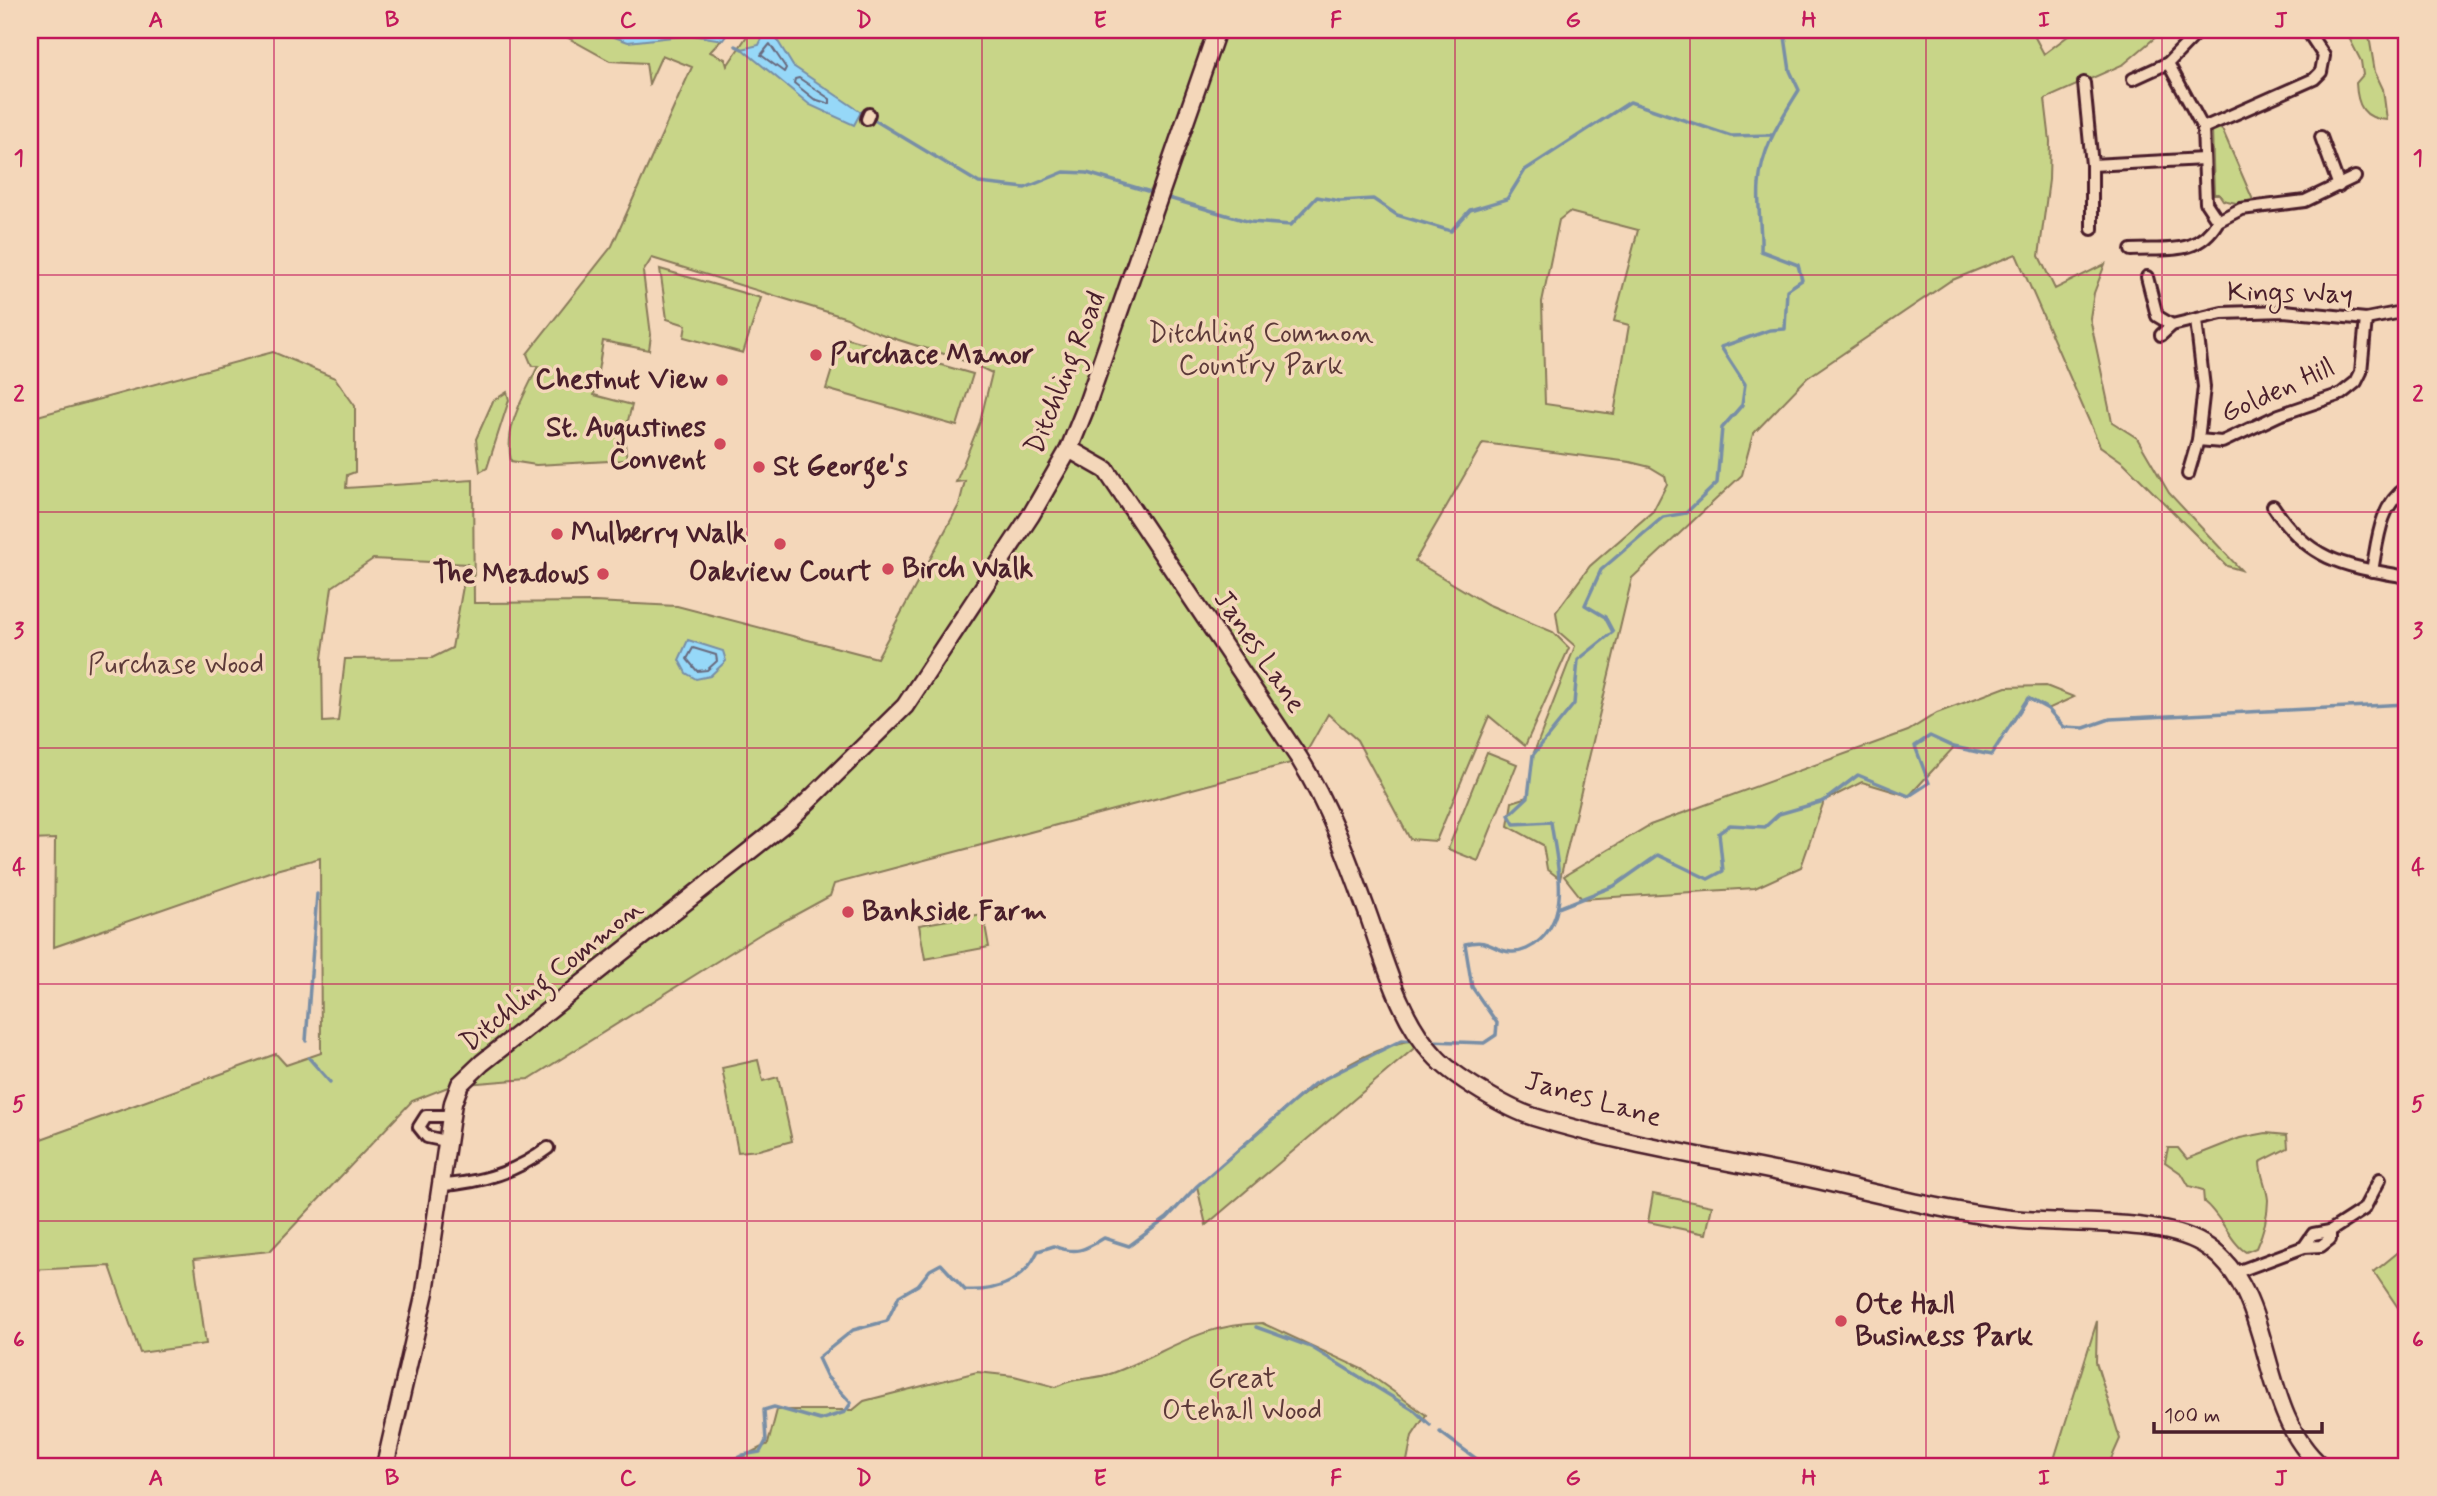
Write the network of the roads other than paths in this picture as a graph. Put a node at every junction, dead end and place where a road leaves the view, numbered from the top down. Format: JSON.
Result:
{"nodes":[{"id":1,"x":1217,"y":30,"type":"edge"},
{"id":2,"x":2200,"y":30,"type":"edge"},
{"id":3,"x":2307,"y":30,"type":"edge"},
{"id":4,"x":2168,"y":62,"type":"junction"},
{"id":5,"x":2133,"y":79,"type":"dead end"},
{"id":6,"x":2084,"y":83,"type":"dead end"},
{"id":7,"x":2203,"y":128,"type":"junction"},
{"id":8,"x":2321,"y":137,"type":"dead end"},
{"id":9,"x":2204,"y":159,"type":"junction"},
{"id":10,"x":2092,"y":165,"type":"junction"},
{"id":11,"x":2355,"y":177,"type":"dead end"},
{"id":12,"x":2339,"y":186,"type":"junction"},
{"id":13,"x":2218,"y":221,"type":"junction"},
{"id":14,"x":2092,"y":229,"type":"dead end"},
{"id":15,"x":2131,"y":250,"type":"dead end"},
{"id":16,"x":2147,"y":277,"type":"dead end"},
{"id":17,"x":2407,"y":311,"type":"edge"},
{"id":18,"x":2365,"y":319,"type":"junction"},
{"id":19,"x":2196,"y":320,"type":"junction"},
{"id":20,"x":2172,"y":325,"type":"junction"},
{"id":21,"x":2161,"y":335,"type":"dead end"},
{"id":22,"x":2198,"y":440,"type":"junction"},
{"id":23,"x":1069,"y":449,"type":"junction"},
{"id":24,"x":2188,"y":474,"type":"dead end"},
{"id":25,"x":2407,"y":487,"type":"edge"},
{"id":26,"x":2273,"y":506,"type":"dead end"},
{"id":27,"x":2372,"y":571,"type":"junction"},
{"id":28,"x":2407,"y":577,"type":"edge"},
{"id":29,"x":875,"y":736,"type":"joint"},
{"id":30,"x":450,"y":1116,"type":"junction"},
{"id":31,"x":446,"y":1141,"type":"junction"},
{"id":32,"x":548,"y":1148,"type":"dead end"},
{"id":33,"x":533,"y":1159,"type":"junction"},
{"id":34,"x":541,"y":1170,"type":"dead end"},
{"id":35,"x":2380,"y":1178,"type":"dead end"},
{"id":36,"x":442,"y":1185,"type":"junction"},
{"id":37,"x":2234,"y":1273,"type":"junction"},
{"id":38,"x":385,"y":1466,"type":"edge"},
{"id":39,"x":2321,"y":1466,"type":"edge"}],
"edges":[{"from":1,"to":23,"type":"street","name":"Ditchling Road"},
{"from":2,"to":4,"type":"street"},
{"from":3,"to":7,"type":"street"},
{"from":4,"to":5,"type":"street"},
{"from":4,"to":7,"type":"street"},
{"from":6,"to":10,"type":"street"},
{"from":7,"to":9,"type":"street"},
{"from":8,"to":12,"type":"street"},
{"from":9,"to":10,"type":"street"},
{"from":9,"to":13,"type":"street"},
{"from":10,"to":14,"type":"street"},
{"from":11,"to":12,"type":"street"},
{"from":12,"to":13,"type":"street"},
{"from":13,"to":15,"type":"street"},
{"from":16,"to":20,"type":"street"},
{"from":17,"to":18,"type":"street","name":"Kings Way"},
{"from":18,"to":19,"type":"street","name":"Kings Way"},
{"from":18,"to":22,"type":"street","name":"Golden Hill"},
{"from":19,"to":20,"type":"street","name":"Kings Way"},
{"from":19,"to":22,"type":"street"},
{"from":20,"to":21,"type":"street"},
{"from":22,"to":24,"type":"street"},
{"from":23,"to":29,"type":"street","name":"Ditchling Road"},
{"from":23,"to":37,"type":"street","name":"Janes Lane"},
{"from":25,"to":27,"type":"street"},
{"from":26,"to":27,"type":"street"},
{"from":27,"to":28,"type":"street"},
{"from":29,"to":30,"type":"street","name":"Ditchling Common"},
{"from":30,"to":31,"type":"street","name":"Ditchling Common"},
{"from":30,"to":31,"type":"street"},
{"from":31,"to":36,"type":"street","name":"Ditchling Common"},
{"from":32,"to":33,"type":"street"},
{"from":33,"to":34,"type":"street"},
{"from":33,"to":36,"type":"street"},
{"from":35,"to":37,"type":"street"},
{"from":36,"to":38,"type":"street","name":"Ditchling Common"},
{"from":37,"to":39,"type":"street","name":"Janes Lane"}]}
